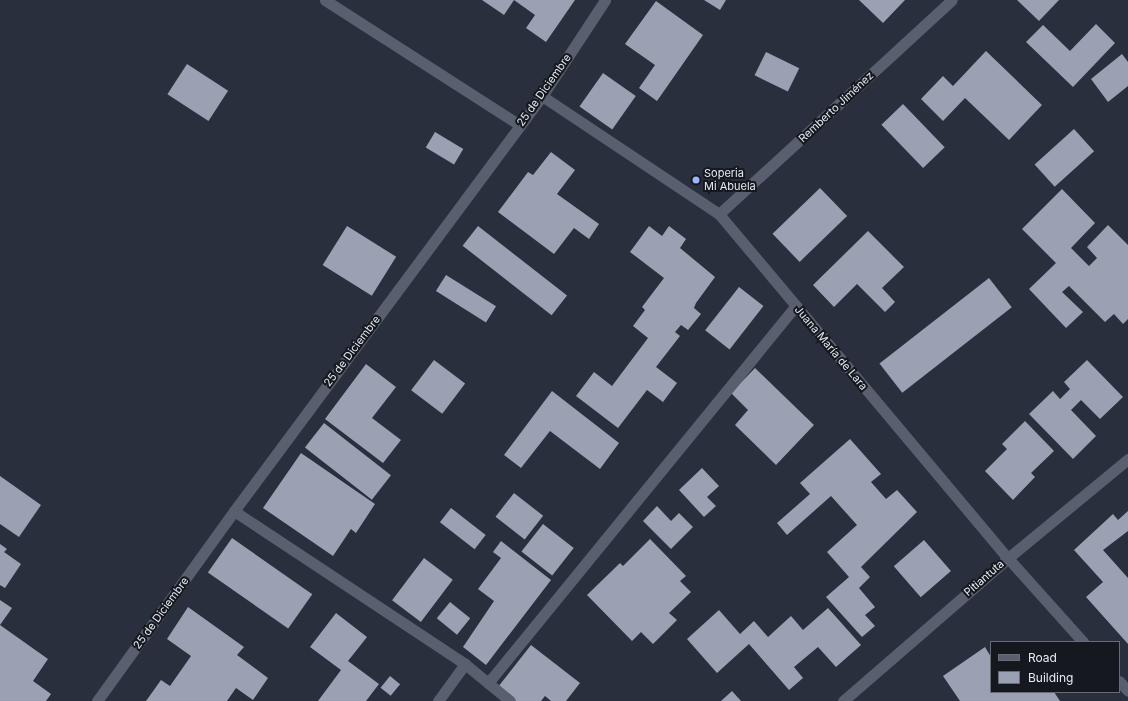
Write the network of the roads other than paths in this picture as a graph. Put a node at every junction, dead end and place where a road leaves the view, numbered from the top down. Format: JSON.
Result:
{"nodes":[{"id":1,"x":325,"y":0,"type":"edge"},
{"id":2,"x":604,"y":0,"type":"edge"},
{"id":3,"x":952,"y":0,"type":"edge"},
{"id":4,"x":542,"y":96,"type":"junction"},
{"id":5,"x":520,"y":125,"type":"junction"},
{"id":6,"x":719,"y":214,"type":"junction"},
{"id":7,"x":796,"y":306,"type":"junction"},
{"id":8,"x":1128,"y":459,"type":"edge"},
{"id":9,"x":234,"y":511,"type":"junction"},
{"id":10,"x":1008,"y":558,"type":"junction"},
{"id":11,"x":1082,"y":641,"type":"edge"},
{"id":12,"x":465,"y":664,"type":"junction"},
{"id":13,"x":1120,"y":682,"type":"edge"},
{"id":14,"x":488,"y":683,"type":"junction"},
{"id":15,"x":1128,"y":691,"type":"edge"},
{"id":16,"x":97,"y":701,"type":"edge"},
{"id":17,"x":438,"y":701,"type":"edge"},
{"id":18,"x":510,"y":701,"type":"edge"},
{"id":19,"x":844,"y":701,"type":"edge"}],
"edges":[{"from":1,"to":5,"type":"street"},
{"from":2,"to":4,"type":"street","name":"25 de Diciembre"},
{"from":3,"to":6,"type":"street","name":"Remberto Jiménez"},
{"from":4,"to":5,"type":"street","name":"25 de Diciembre"},
{"from":4,"to":6,"type":"street","name":"Juana María de Lara"},
{"from":5,"to":9,"type":"street","name":"25 de Diciembre"},
{"from":6,"to":7,"type":"street","name":"Juana María de Lara"},
{"from":7,"to":10,"type":"street","name":"Juana María de Lara"},
{"from":7,"to":14,"type":"street"},
{"from":8,"to":10,"type":"street","name":"Pitiantuta"},
{"from":9,"to":12,"type":"street"},
{"from":9,"to":16,"type":"street","name":"25 de Diciembre"},
{"from":10,"to":11,"type":"street","name":"Juana María de Lara"},
{"from":10,"to":19,"type":"street","name":"Pitiantuta"},
{"from":12,"to":14,"type":"street"},
{"from":12,"to":17,"type":"street"},
{"from":13,"to":15,"type":"street"},
{"from":14,"to":18,"type":"street"}]}
